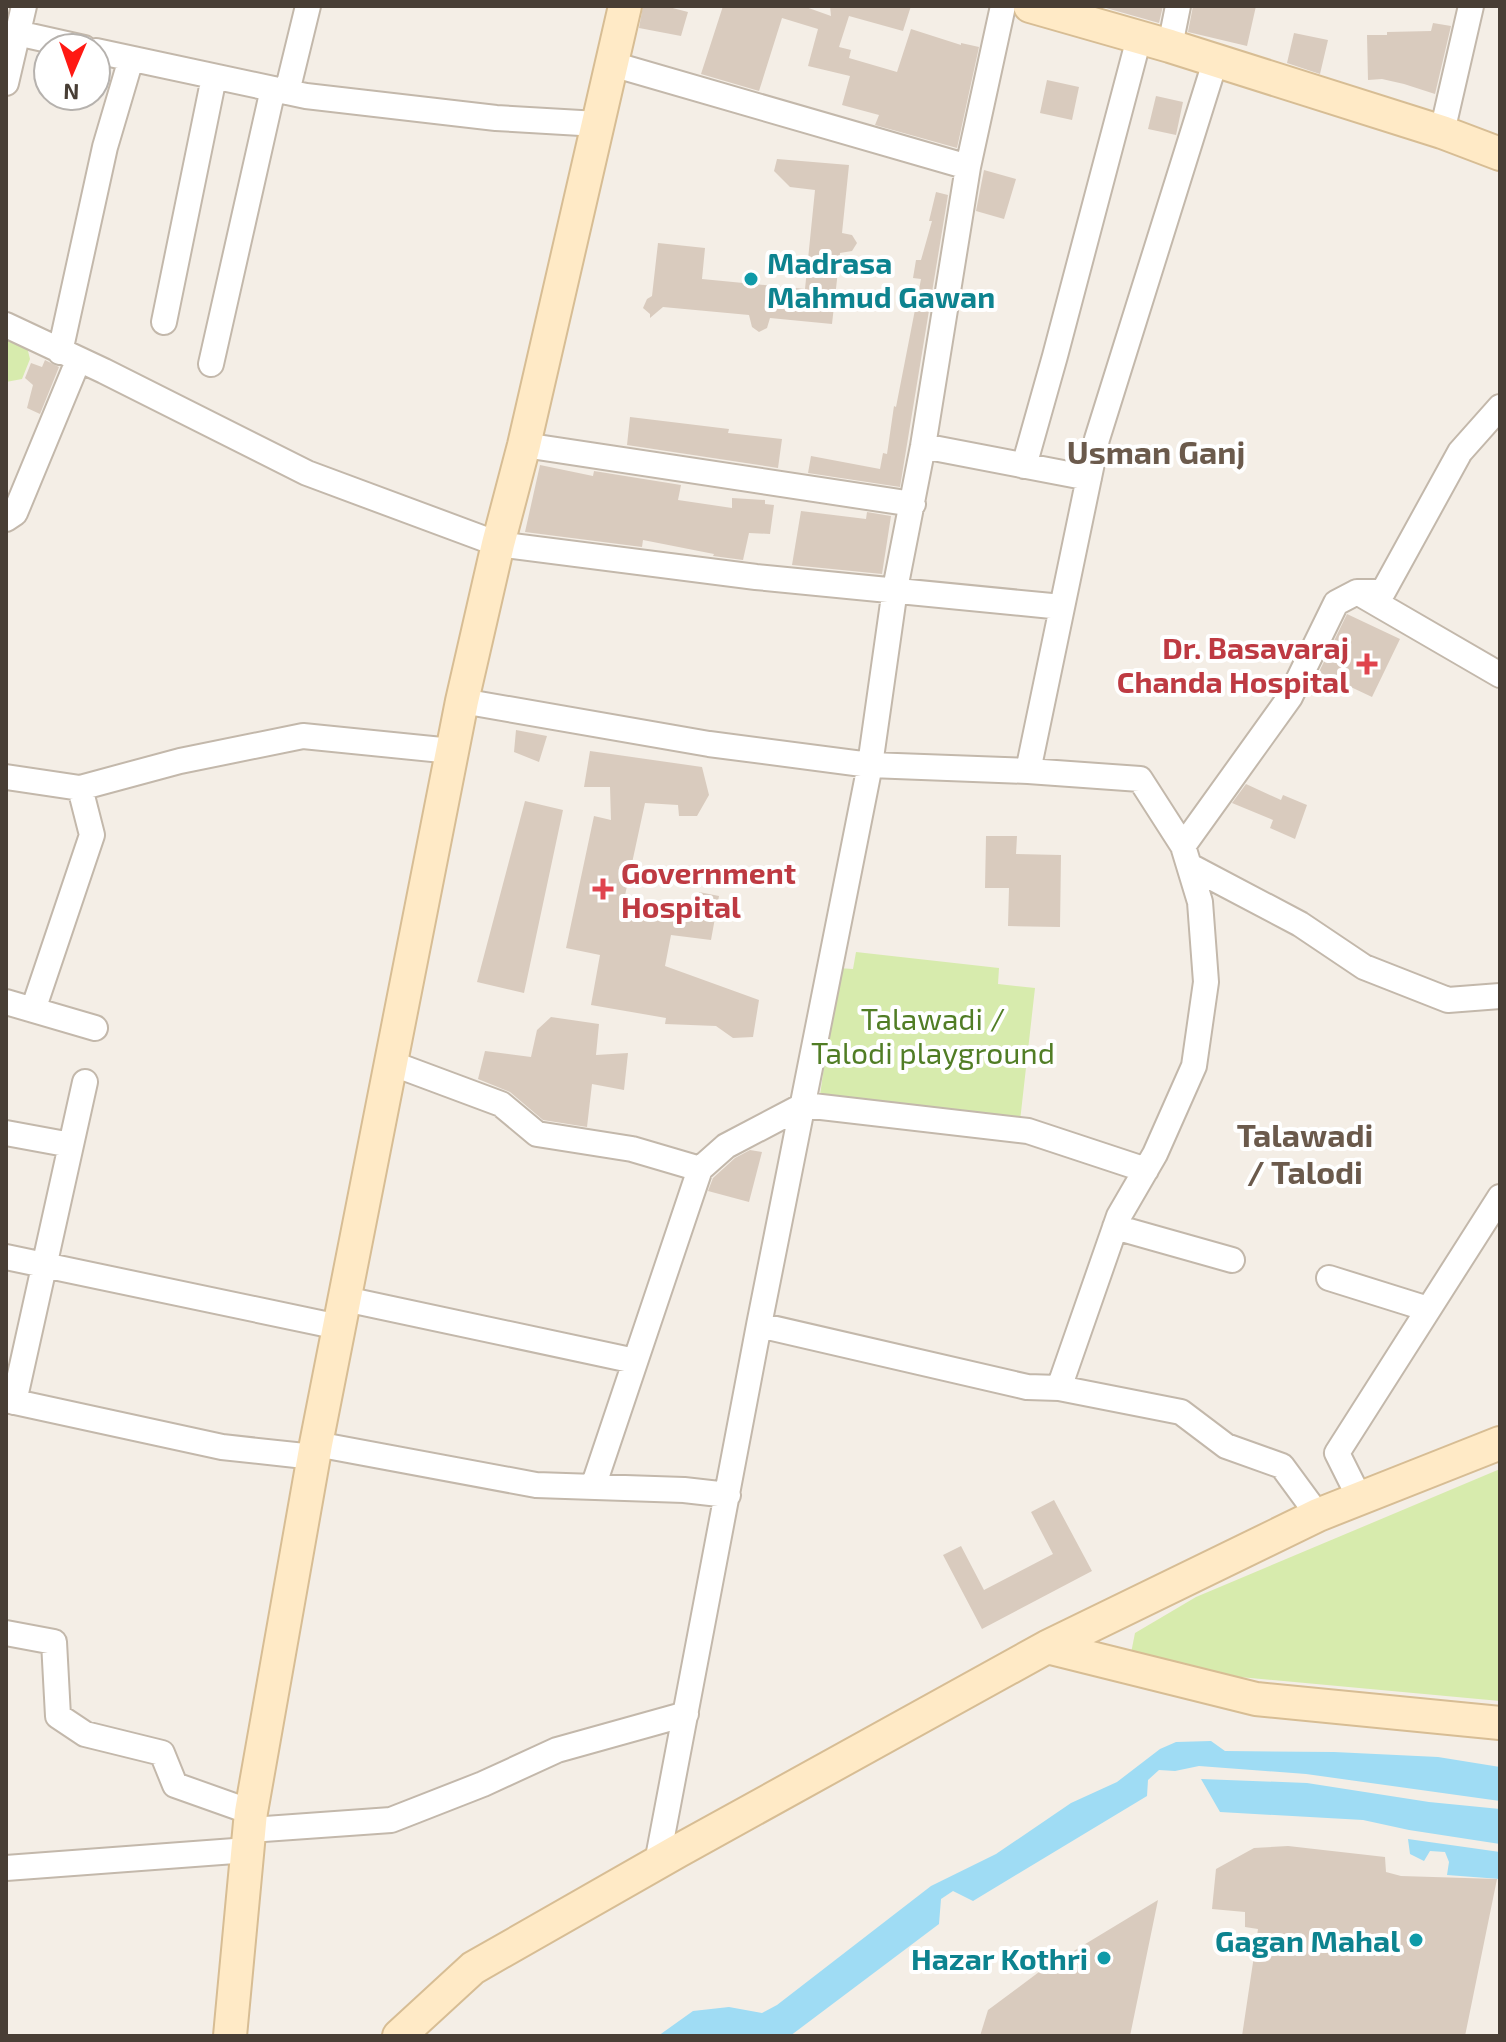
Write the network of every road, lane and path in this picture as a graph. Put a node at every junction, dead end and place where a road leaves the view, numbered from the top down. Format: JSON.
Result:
{"nodes":[{"id":1,"x":24,"y":6,"type":"edge"},
{"id":2,"x":308,"y":6,"type":"edge"},
{"id":3,"x":625,"y":6,"type":"edge"},
{"id":4,"x":1003,"y":6,"type":"edge"},
{"id":5,"x":1030,"y":6,"type":"edge"},
{"id":6,"x":1178,"y":6,"type":"edge"},
{"id":7,"x":1471,"y":6,"type":"edge"},
{"id":8,"x":17,"y":33,"type":"junction"},
{"id":9,"x":32,"y":36,"type":"edge"},
{"id":10,"x":1139,"y":38,"type":"junction"},
{"id":11,"x":1170,"y":46,"type":"junction"},
{"id":12,"x":112,"y":55,"type":"edge"},
{"id":13,"x":131,"y":59,"type":"junction"},
{"id":14,"x":1215,"y":62,"type":"junction"},
{"id":15,"x":612,"y":64,"type":"junction"},
{"id":16,"x":214,"y":77,"type":"junction"},
{"id":17,"x":6,"y":83,"type":"edge"},
{"id":18,"x":280,"y":90,"type":"junction"},
{"id":19,"x":598,"y":124,"type":"junction"},
{"id":20,"x":1442,"y":132,"type":"junction"},
{"id":21,"x":1500,"y":154,"type":"edge"},
{"id":22,"x":968,"y":167,"type":"junction"},
{"id":23,"x":164,"y":322,"type":"dead end"},
{"id":24,"x":6,"y":325,"type":"edge"},
{"id":25,"x":69,"y":356,"type":"junction"},
{"id":26,"x":211,"y":364,"type":"dead end"},
{"id":27,"x":1500,"y":407,"type":"edge"},
{"id":28,"x":1491,"y":433,"type":"edge"},
{"id":29,"x":524,"y":445,"type":"junction"},
{"id":30,"x":923,"y":446,"type":"junction"},
{"id":31,"x":1024,"y":466,"type":"junction"},
{"id":32,"x":1089,"y":478,"type":"junction"},
{"id":33,"x":913,"y":504,"type":"junction"},
{"id":34,"x":6,"y":519,"type":"edge"},
{"id":35,"x":498,"y":544,"type":"junction"},
{"id":36,"x":895,"y":589,"type":"junction"},
{"id":37,"x":1357,"y":592,"type":"junction"},
{"id":38,"x":1062,"y":607,"type":"junction"},
{"id":39,"x":1500,"y":675,"type":"edge"},
{"id":40,"x":462,"y":701,"type":"junction"},
{"id":41,"x":452,"y":751,"type":"junction"},
{"id":42,"x":870,"y":765,"type":"junction"},
{"id":43,"x":1028,"y":771,"type":"junction"},
{"id":44,"x":6,"y":777,"type":"edge"},
{"id":45,"x":80,"y":788,"type":"junction"},
{"id":46,"x":1186,"y":856,"type":"junction"},
{"id":47,"x":1500,"y":996,"type":"edge"},
{"id":48,"x":6,"y":1002,"type":"edge"},
{"id":49,"x":33,"y":1010,"type":"junction"},
{"id":50,"x":95,"y":1028,"type":"dead end"},
{"id":51,"x":391,"y":1063,"type":"junction"},
{"id":52,"x":85,"y":1082,"type":"dead end"},
{"id":53,"x":804,"y":1105,"type":"junction"},
{"id":54,"x":6,"y":1133,"type":"edge"},
{"id":55,"x":71,"y":1145,"type":"junction"},
{"id":56,"x":700,"y":1169,"type":"junction"},
{"id":57,"x":1146,"y":1170,"type":"junction"},
{"id":58,"x":1500,"y":1197,"type":"edge"},
{"id":59,"x":1115,"y":1227,"type":"junction"},
{"id":60,"x":6,"y":1257,"type":"edge"},
{"id":61,"x":1232,"y":1260,"type":"dead end"},
{"id":62,"x":44,"y":1263,"type":"junction"},
{"id":63,"x":1329,"y":1278,"type":"dead end"},
{"id":64,"x":1428,"y":1309,"type":"junction"},
{"id":65,"x":342,"y":1313,"type":"junction"},
{"id":66,"x":759,"y":1325,"type":"junction"},
{"id":67,"x":635,"y":1361,"type":"junction"},
{"id":68,"x":1059,"y":1388,"type":"junction"},
{"id":69,"x":10,"y":1401,"type":"edge"},
{"id":70,"x":1500,"y":1443,"type":"edge"},
{"id":71,"x":315,"y":1450,"type":"junction"},
{"id":72,"x":593,"y":1487,"type":"junction"},
{"id":73,"x":728,"y":1495,"type":"junction"},
{"id":74,"x":1360,"y":1499,"type":"junction"},
{"id":75,"x":1318,"y":1515,"type":"junction"},
{"id":76,"x":6,"y":1633,"type":"edge"},
{"id":77,"x":1047,"y":1647,"type":"junction"},
{"id":78,"x":686,"y":1714,"type":"junction"},
{"id":79,"x":1500,"y":1723,"type":"edge"},
{"id":80,"x":250,"y":1831,"type":"junction"},
{"id":81,"x":657,"y":1863,"type":"junction"},
{"id":82,"x":6,"y":1868,"type":"edge"},
{"id":83,"x":230,"y":2036,"type":"edge"},
{"id":84,"x":399,"y":2036,"type":"edge"}],
"edges":[{"from":1,"to":8,"type":"street"},
{"from":2,"to":18,"type":"street"},
{"from":3,"to":15,"type":"street"},
{"from":4,"to":22,"type":"street"},
{"from":5,"to":10,"type":"street"},
{"from":6,"to":11,"type":"street"},
{"from":7,"to":20,"type":"street"},
{"from":8,"to":9,"type":"street"},
{"from":8,"to":17,"type":"street"},
{"from":10,"to":11,"type":"street"},
{"from":10,"to":31,"type":"street"},
{"from":11,"to":14,"type":"street"},
{"from":12,"to":13,"type":"street"},
{"from":13,"to":16,"type":"street"},
{"from":13,"to":25,"type":"street"},
{"from":14,"to":20,"type":"street"},
{"from":14,"to":32,"type":"street"},
{"from":15,"to":19,"type":"street"},
{"from":15,"to":22,"type":"street"},
{"from":16,"to":18,"type":"street"},
{"from":16,"to":23,"type":"street"},
{"from":18,"to":19,"type":"street"},
{"from":18,"to":26,"type":"street"},
{"from":19,"to":29,"type":"street"},
{"from":20,"to":21,"type":"street"},
{"from":22,"to":30,"type":"street"},
{"from":24,"to":25,"type":"street"},
{"from":25,"to":34,"type":"street"},
{"from":25,"to":35,"type":"street"},
{"from":27,"to":28,"type":"street"},
{"from":28,"to":37,"type":"street"},
{"from":29,"to":33,"type":"street"},
{"from":29,"to":35,"type":"street"},
{"from":30,"to":31,"type":"street"},
{"from":30,"to":33,"type":"street"},
{"from":31,"to":32,"type":"street"},
{"from":32,"to":38,"type":"street"},
{"from":33,"to":36,"type":"street"},
{"from":35,"to":36,"type":"street"},
{"from":35,"to":40,"type":"street"},
{"from":36,"to":38,"type":"street"},
{"from":36,"to":42,"type":"street"},
{"from":37,"to":39,"type":"street"},
{"from":37,"to":46,"type":"street"},
{"from":38,"to":43,"type":"street"},
{"from":40,"to":41,"type":"street"},
{"from":40,"to":42,"type":"street"},
{"from":41,"to":45,"type":"street"},
{"from":41,"to":51,"type":"street"},
{"from":42,"to":43,"type":"street"},
{"from":42,"to":53,"type":"street"},
{"from":43,"to":46,"type":"street"},
{"from":44,"to":45,"type":"street"},
{"from":45,"to":49,"type":"street"},
{"from":46,"to":47,"type":"street"},
{"from":46,"to":57,"type":"street"},
{"from":48,"to":49,"type":"street"},
{"from":49,"to":50,"type":"street"},
{"from":51,"to":56,"type":"street"},
{"from":51,"to":65,"type":"street"},
{"from":52,"to":55,"type":"street"},
{"from":53,"to":56,"type":"street"},
{"from":53,"to":57,"type":"street"},
{"from":53,"to":66,"type":"street"},
{"from":54,"to":55,"type":"street"},
{"from":55,"to":62,"type":"street"},
{"from":56,"to":67,"type":"street"},
{"from":57,"to":59,"type":"street"},
{"from":58,"to":64,"type":"street"},
{"from":59,"to":61,"type":"street"},
{"from":59,"to":68,"type":"street"},
{"from":60,"to":62,"type":"street"},
{"from":62,"to":65,"type":"street"},
{"from":62,"to":69,"type":"street"},
{"from":63,"to":64,"type":"street"},
{"from":64,"to":74,"type":"street"},
{"from":65,"to":67,"type":"street"},
{"from":65,"to":71,"type":"street"},
{"from":66,"to":68,"type":"street"},
{"from":66,"to":73,"type":"street"},
{"from":67,"to":72,"type":"street"},
{"from":68,"to":75,"type":"street"},
{"from":69,"to":71,"type":"street"},
{"from":70,"to":74,"type":"street"},
{"from":71,"to":72,"type":"street"},
{"from":71,"to":80,"type":"street"},
{"from":72,"to":73,"type":"street"},
{"from":73,"to":78,"type":"street"},
{"from":74,"to":75,"type":"street"},
{"from":75,"to":77,"type":"street"},
{"from":76,"to":80,"type":"street"},
{"from":77,"to":79,"type":"street"},
{"from":77,"to":81,"type":"street"},
{"from":78,"to":80,"type":"street"},
{"from":78,"to":81,"type":"street"},
{"from":80,"to":82,"type":"street"},
{"from":80,"to":83,"type":"street"},
{"from":81,"to":84,"type":"street"}]}
